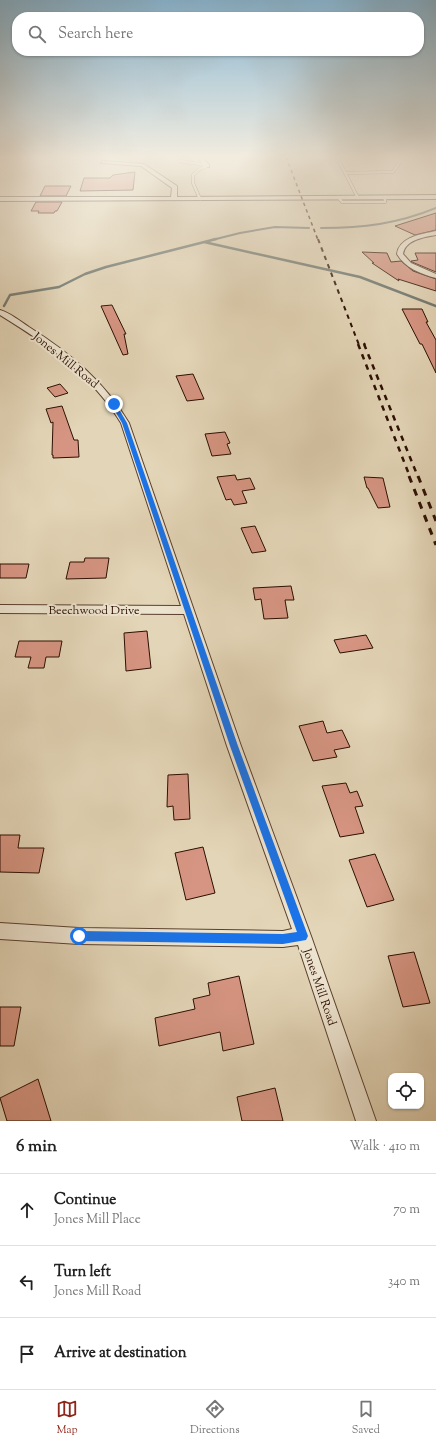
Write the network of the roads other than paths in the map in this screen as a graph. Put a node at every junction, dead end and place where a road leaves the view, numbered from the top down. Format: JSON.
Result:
{"nodes":[{"id":1,"x":436,"y":233,"type":"edge"},
{"id":2,"x":436,"y":276,"type":"edge"},
{"id":3,"x":0,"y":312,"type":"edge"},
{"id":4,"x":0,"y":609,"type":"edge"},
{"id":5,"x":189,"y":610,"type":"junction"},
{"id":6,"x":0,"y":931,"type":"edge"},
{"id":7,"x":303,"y":936,"type":"junction"},
{"id":8,"x":366,"y":1121,"type":"edge"}],
"edges":[{"from":1,"to":2,"type":"street"},
{"from":3,"to":5,"type":"street","name":"Jones Mill Road"},
{"from":4,"to":5,"type":"street","name":"Beechwood Drive"},
{"from":5,"to":7,"type":"street","name":"Jones Mill Road"},
{"from":6,"to":7,"type":"street"},
{"from":7,"to":8,"type":"street","name":"Jones Mill Road"}]}
